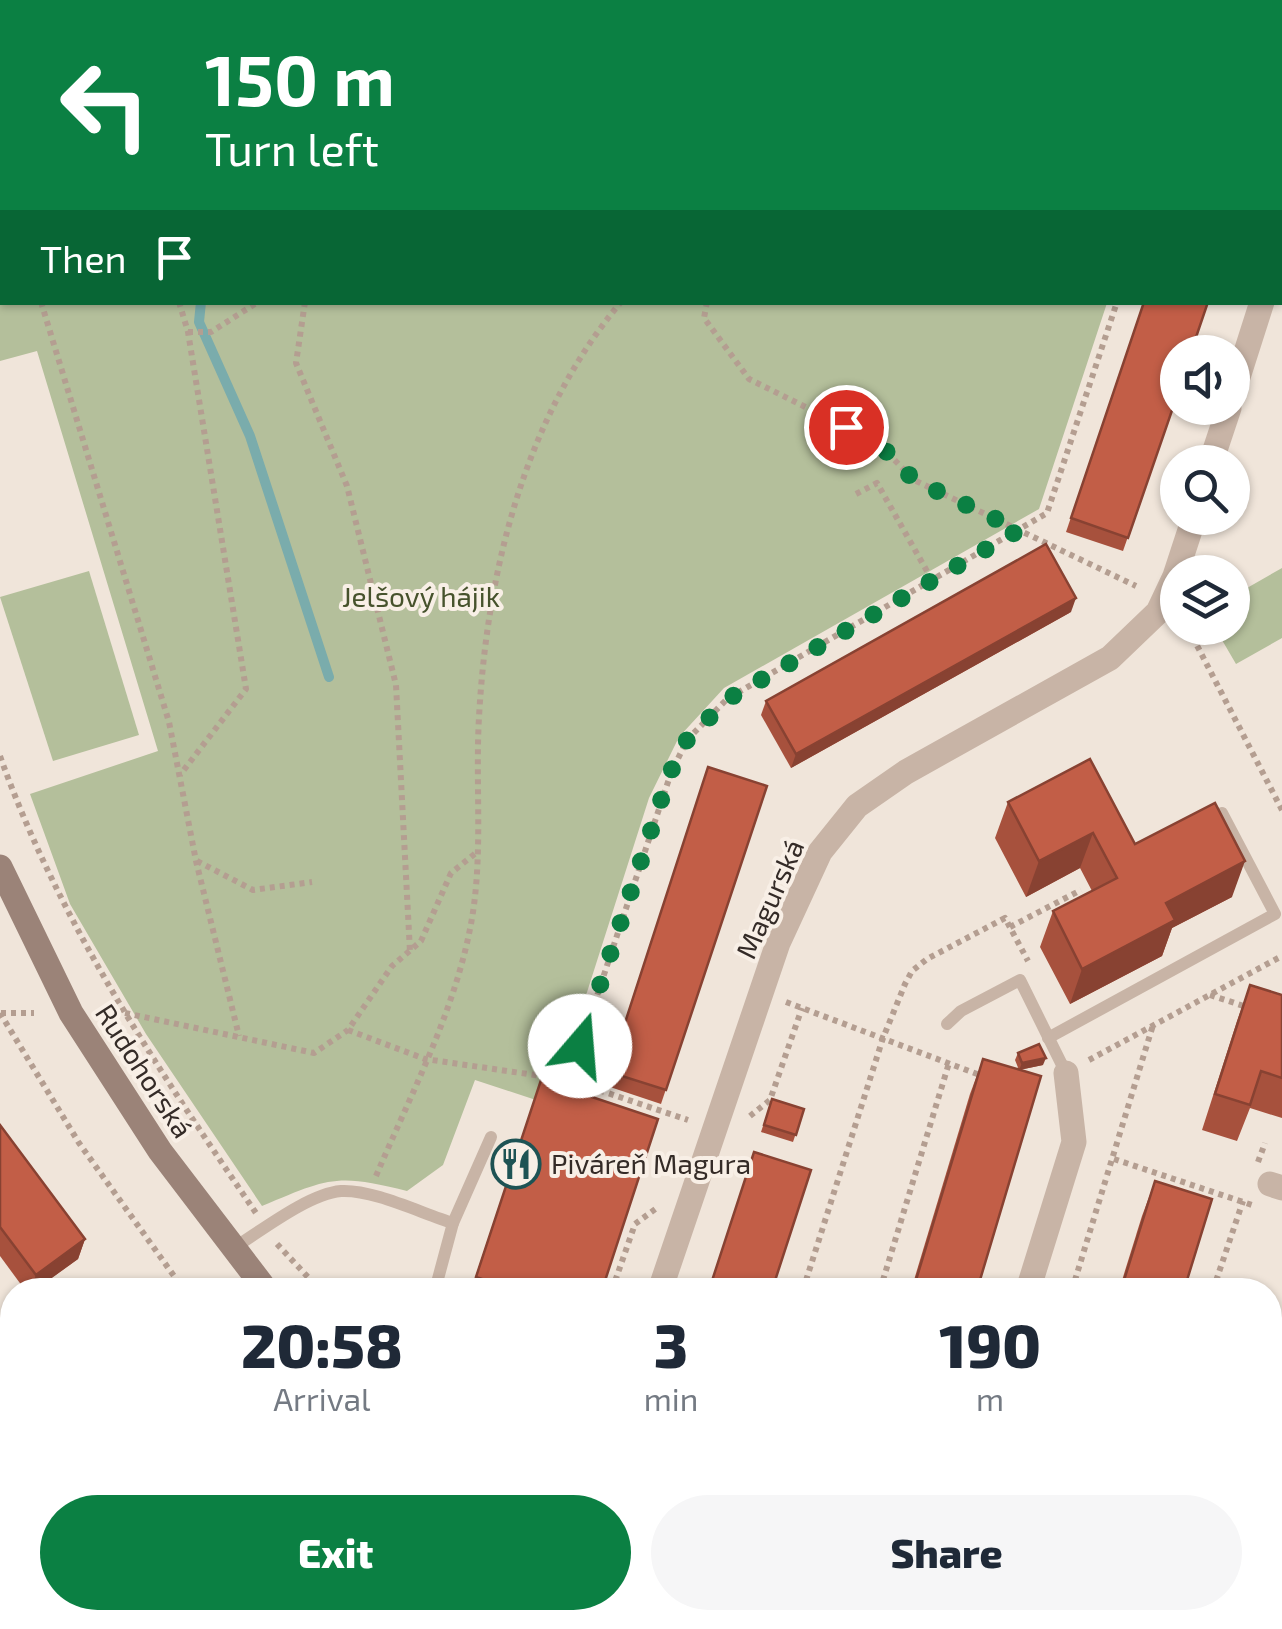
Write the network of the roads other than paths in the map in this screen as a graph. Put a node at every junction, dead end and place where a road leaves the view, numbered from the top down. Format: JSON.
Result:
{"nodes":[{"id":1,"x":1261,"y":305,"type":"edge"},
{"id":2,"x":1250,"y":340,"type":"edge"},
{"id":3,"x":1188,"y":535,"type":"edge"},
{"id":4,"x":1222,"y":812,"type":"edge"},
{"id":5,"x":0,"y":867,"type":"edge"},
{"id":6,"x":947,"y":1024,"type":"dead end"},
{"id":7,"x":1048,"y":1038,"type":"junction"},
{"id":8,"x":1066,"y":1073,"type":"joint"},
{"id":9,"x":491,"y":1137,"type":"dead end"},
{"id":10,"x":453,"y":1224,"type":"junction"},
{"id":11,"x":232,"y":1249,"type":"junction"},
{"id":12,"x":256,"y":1278,"type":"edge"},
{"id":13,"x":438,"y":1278,"type":"edge"},
{"id":14,"x":664,"y":1278,"type":"edge"},
{"id":15,"x":1032,"y":1278,"type":"edge"}],
"edges":[{"from":1,"to":2,"type":"street"},
{"from":3,"to":14,"type":"street","name":"Magurská"},
{"from":4,"to":7,"type":"lane"},
{"from":5,"to":11,"type":"street","name":"Rudohorská"},
{"from":6,"to":7,"type":"lane"},
{"from":7,"to":8,"type":"lane"},
{"from":8,"to":15,"type":"street"},
{"from":9,"to":10,"type":"lane"},
{"from":10,"to":11,"type":"lane"},
{"from":10,"to":13,"type":"lane"},
{"from":11,"to":12,"type":"street","name":"Rudohorská"}]}
